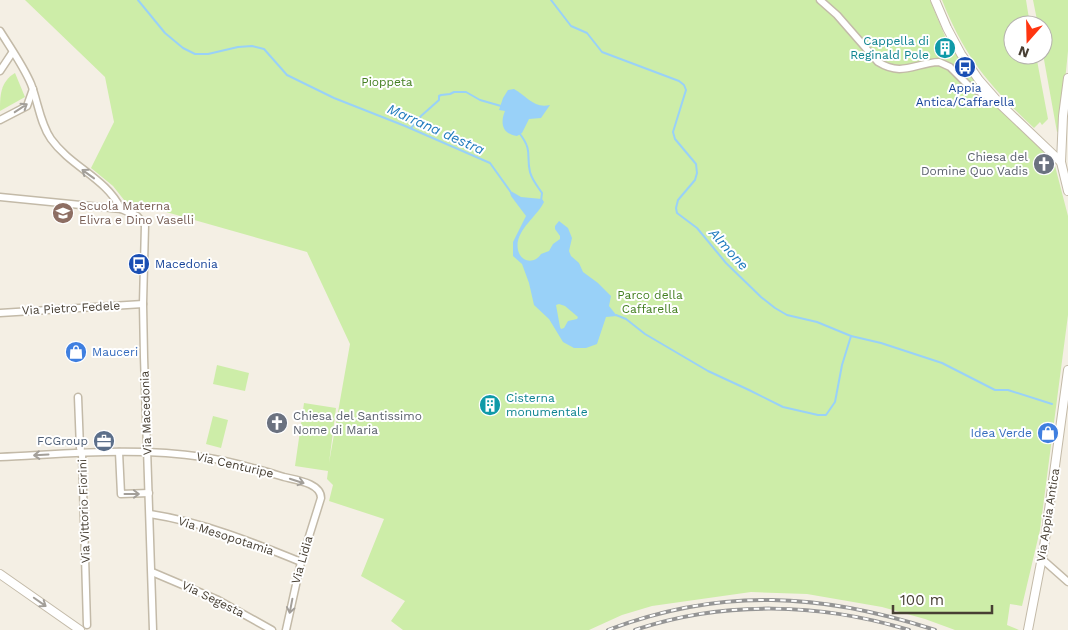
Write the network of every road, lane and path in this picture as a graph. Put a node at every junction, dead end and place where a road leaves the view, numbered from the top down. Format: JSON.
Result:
{"nodes":[{"id":1,"x":820,"y":0,"type":"edge"},
{"id":2,"x":935,"y":0,"type":"edge"},
{"id":3,"x":0,"y":31,"type":"edge"},
{"id":4,"x":12,"y":52,"type":"junction"},
{"id":5,"x":0,"y":71,"type":"edge"},
{"id":6,"x":1068,"y":78,"type":"edge"},
{"id":7,"x":33,"y":88,"type":"junction"},
{"id":8,"x":1001,"y":105,"type":"junction"},
{"id":9,"x":0,"y":120,"type":"edge"},
{"id":10,"x":1061,"y":162,"type":"junction"},
{"id":11,"x":1068,"y":191,"type":"edge"},
{"id":12,"x":0,"y":197,"type":"edge"},
{"id":13,"x":121,"y":209,"type":"junction"},
{"id":14,"x":143,"y":304,"type":"junction"},
{"id":15,"x":0,"y":313,"type":"edge"},
{"id":16,"x":1068,"y":370,"type":"edge"},
{"id":17,"x":78,"y":397,"type":"dead end"},
{"id":18,"x":119,"y":452,"type":"junction"},
{"id":19,"x":147,"y":452,"type":"junction"},
{"id":20,"x":82,"y":453,"type":"junction"},
{"id":21,"x":0,"y":457,"type":"edge"},
{"id":22,"x":320,"y":492,"type":"joint"},
{"id":23,"x":149,"y":494,"type":"junction"},
{"id":24,"x":150,"y":514,"type":"junction"},
{"id":25,"x":1042,"y":559,"type":"junction"},
{"id":26,"x":301,"y":562,"type":"junction"},
{"id":27,"x":152,"y":572,"type":"junction"},
{"id":28,"x":0,"y":574,"type":"edge"},
{"id":29,"x":1068,"y":582,"type":"edge"},
{"id":30,"x":87,"y":625,"type":"dead end"},
{"id":31,"x":80,"y":630,"type":"edge"},
{"id":32,"x":153,"y":630,"type":"edge"},
{"id":33,"x":272,"y":630,"type":"edge"},
{"id":34,"x":286,"y":630,"type":"edge"},
{"id":35,"x":1028,"y":630,"type":"edge"}],
"edges":[{"from":1,"to":8,"type":"street"},
{"from":2,"to":8,"type":"street"},
{"from":3,"to":4,"type":"street"},
{"from":4,"to":5,"type":"street"},
{"from":4,"to":7,"type":"street"},
{"from":6,"to":10,"type":"street"},
{"from":9,"to":7,"type":"street","one_way":true},
{"from":13,"to":7,"type":"street","one_way":true},
{"from":8,"to":10,"type":"street"},
{"from":10,"to":11,"type":"street"},
{"from":12,"to":13,"type":"street"},
{"from":13,"to":14,"type":"street","name":"Via Macedonia"},
{"from":14,"to":15,"type":"street","name":"Via Pietro Fedele"},
{"from":14,"to":19,"type":"street","name":"Via Macedonia"},
{"from":16,"to":25,"type":"street","name":"Via Appia Antica"},
{"from":17,"to":20,"type":"street","name":"Via Vittorio Fiorini"},
{"from":18,"to":19,"type":"street","name":"Via Centuripe"},
{"from":18,"to":20,"type":"street","name":"Via Centuripe"},
{"from":18,"to":23,"type":"street","one_way":true},
{"from":19,"to":22,"type":"street","name":"Via Centuripe","one_way":true},
{"from":19,"to":23,"type":"street","name":"Via Macedonia"},
{"from":20,"to":21,"type":"street","name":"Via Centuripe","one_way":true},
{"from":20,"to":30,"type":"street","name":"Via Vittorio Fiorini"},
{"from":22,"to":26,"type":"street","name":"Via Lidia"},
{"from":23,"to":24,"type":"street","name":"Via Macedonia"},
{"from":24,"to":26,"type":"street","name":"Via Mesopotamia"},
{"from":24,"to":27,"type":"street","name":"Via Macedonia"},
{"from":25,"to":29,"type":"street"},
{"from":25,"to":35,"type":"street","name":"Via Appia Antica"},
{"from":26,"to":34,"type":"street","name":"Via Lidia","one_way":true},
{"from":27,"to":32,"type":"street","name":"Via Macedonia"},
{"from":27,"to":33,"type":"street","name":"Via Segesta"},
{"from":28,"to":31,"type":"street","one_way":true}]}
